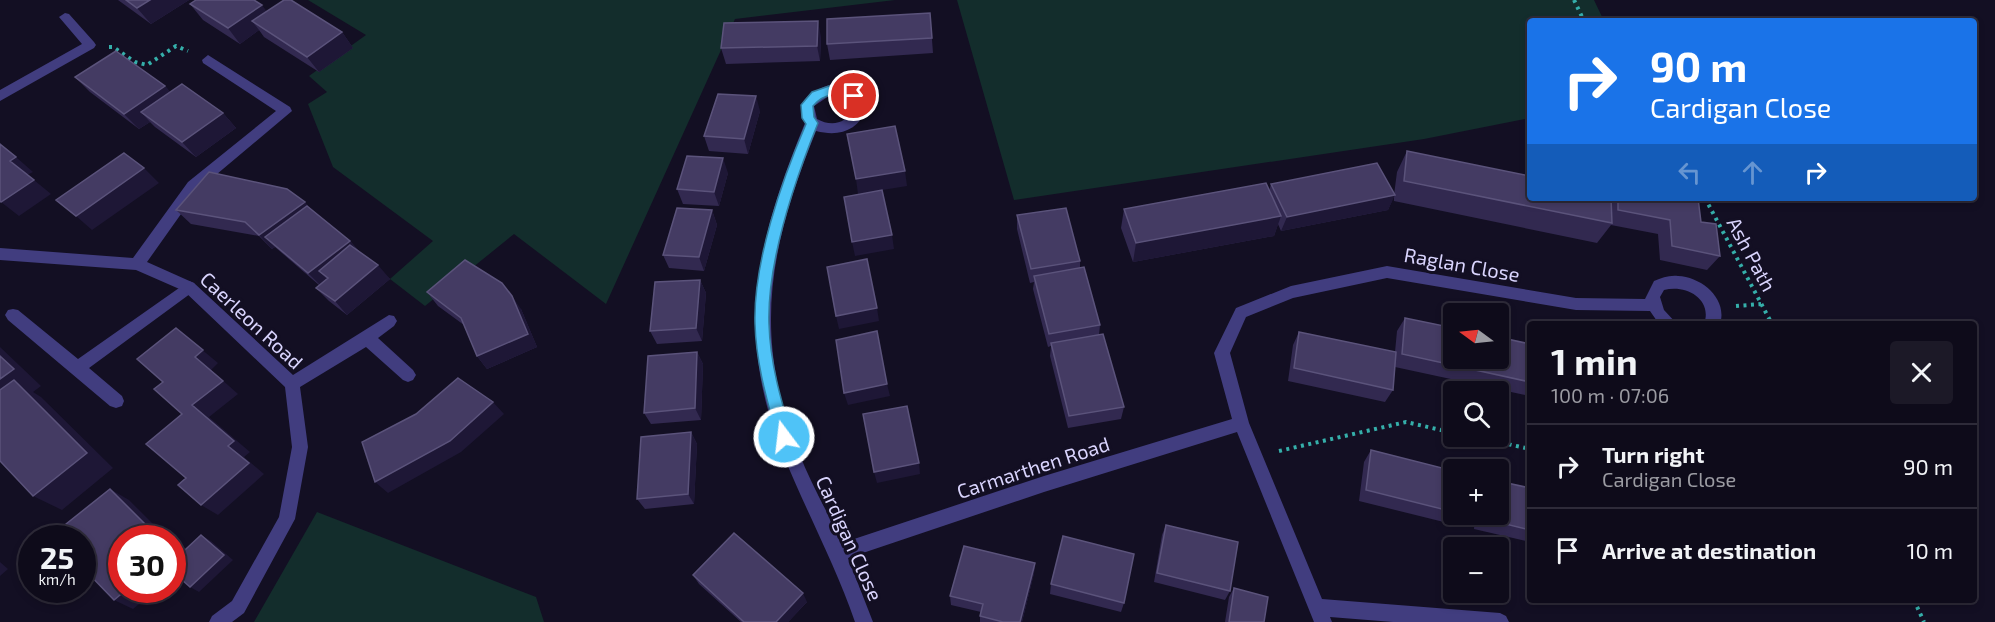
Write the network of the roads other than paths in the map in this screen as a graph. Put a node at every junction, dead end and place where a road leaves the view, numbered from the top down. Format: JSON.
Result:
{"nodes":[{"id":1,"x":65,"y":17,"type":"dead end"},
{"id":2,"x":208,"y":60,"type":"road end"},
{"id":3,"x":0,"y":96,"type":"edge"},
{"id":4,"x":812,"y":123,"type":"dead end"},
{"id":5,"x":0,"y":254,"type":"edge"},
{"id":6,"x":137,"y":264,"type":"junction"},
{"id":7,"x":189,"y":286,"type":"junction"},
{"id":8,"x":1653,"y":305,"type":"junction"},
{"id":9,"x":13,"y":315,"type":"dead end"},
{"id":10,"x":388,"y":321,"type":"dead end"},
{"id":11,"x":1666,"y":321,"type":"edge"},
{"id":12,"x":1713,"y":321,"type":"edge"},
{"id":13,"x":367,"y":338,"type":"junction"},
{"id":14,"x":78,"y":368,"type":"junction"},
{"id":15,"x":408,"y":375,"type":"dead end"},
{"id":16,"x":292,"y":384,"type":"junction"},
{"id":17,"x":116,"y":401,"type":"dead end"},
{"id":18,"x":1241,"y":423,"type":"junction"},
{"id":19,"x":838,"y":554,"type":"junction"},
{"id":20,"x":1320,"y":614,"type":"edge"},
{"id":21,"x":218,"y":622,"type":"edge"},
{"id":22,"x":864,"y":622,"type":"edge"},
{"id":23,"x":1500,"y":622,"type":"edge"}],
"edges":[{"from":1,"to":3,"type":"street"},
{"from":2,"to":6,"type":"street"},
{"from":4,"to":19,"type":"street","name":"Cardigan Close"},
{"from":5,"to":6,"type":"street","name":"Caerleon Road"},
{"from":6,"to":7,"type":"street","name":"Caerleon Road"},
{"from":7,"to":14,"type":"street"},
{"from":7,"to":16,"type":"street","name":"Caerleon Road"},
{"from":8,"to":11,"type":"street"},
{"from":8,"to":12,"type":"street"},
{"from":8,"to":18,"type":"street","name":"Raglan Close"},
{"from":9,"to":14,"type":"street"},
{"from":10,"to":13,"type":"street"},
{"from":13,"to":15,"type":"street"},
{"from":13,"to":16,"type":"street"},
{"from":14,"to":17,"type":"street"},
{"from":16,"to":21,"type":"street","name":"Caerleon Road"},
{"from":18,"to":19,"type":"street","name":"Carmarthen Road"},
{"from":18,"to":20,"type":"street","name":"Raglan Close"},
{"from":19,"to":22,"type":"street","name":"Cardigan Close"},
{"from":20,"to":23,"type":"street"}]}
